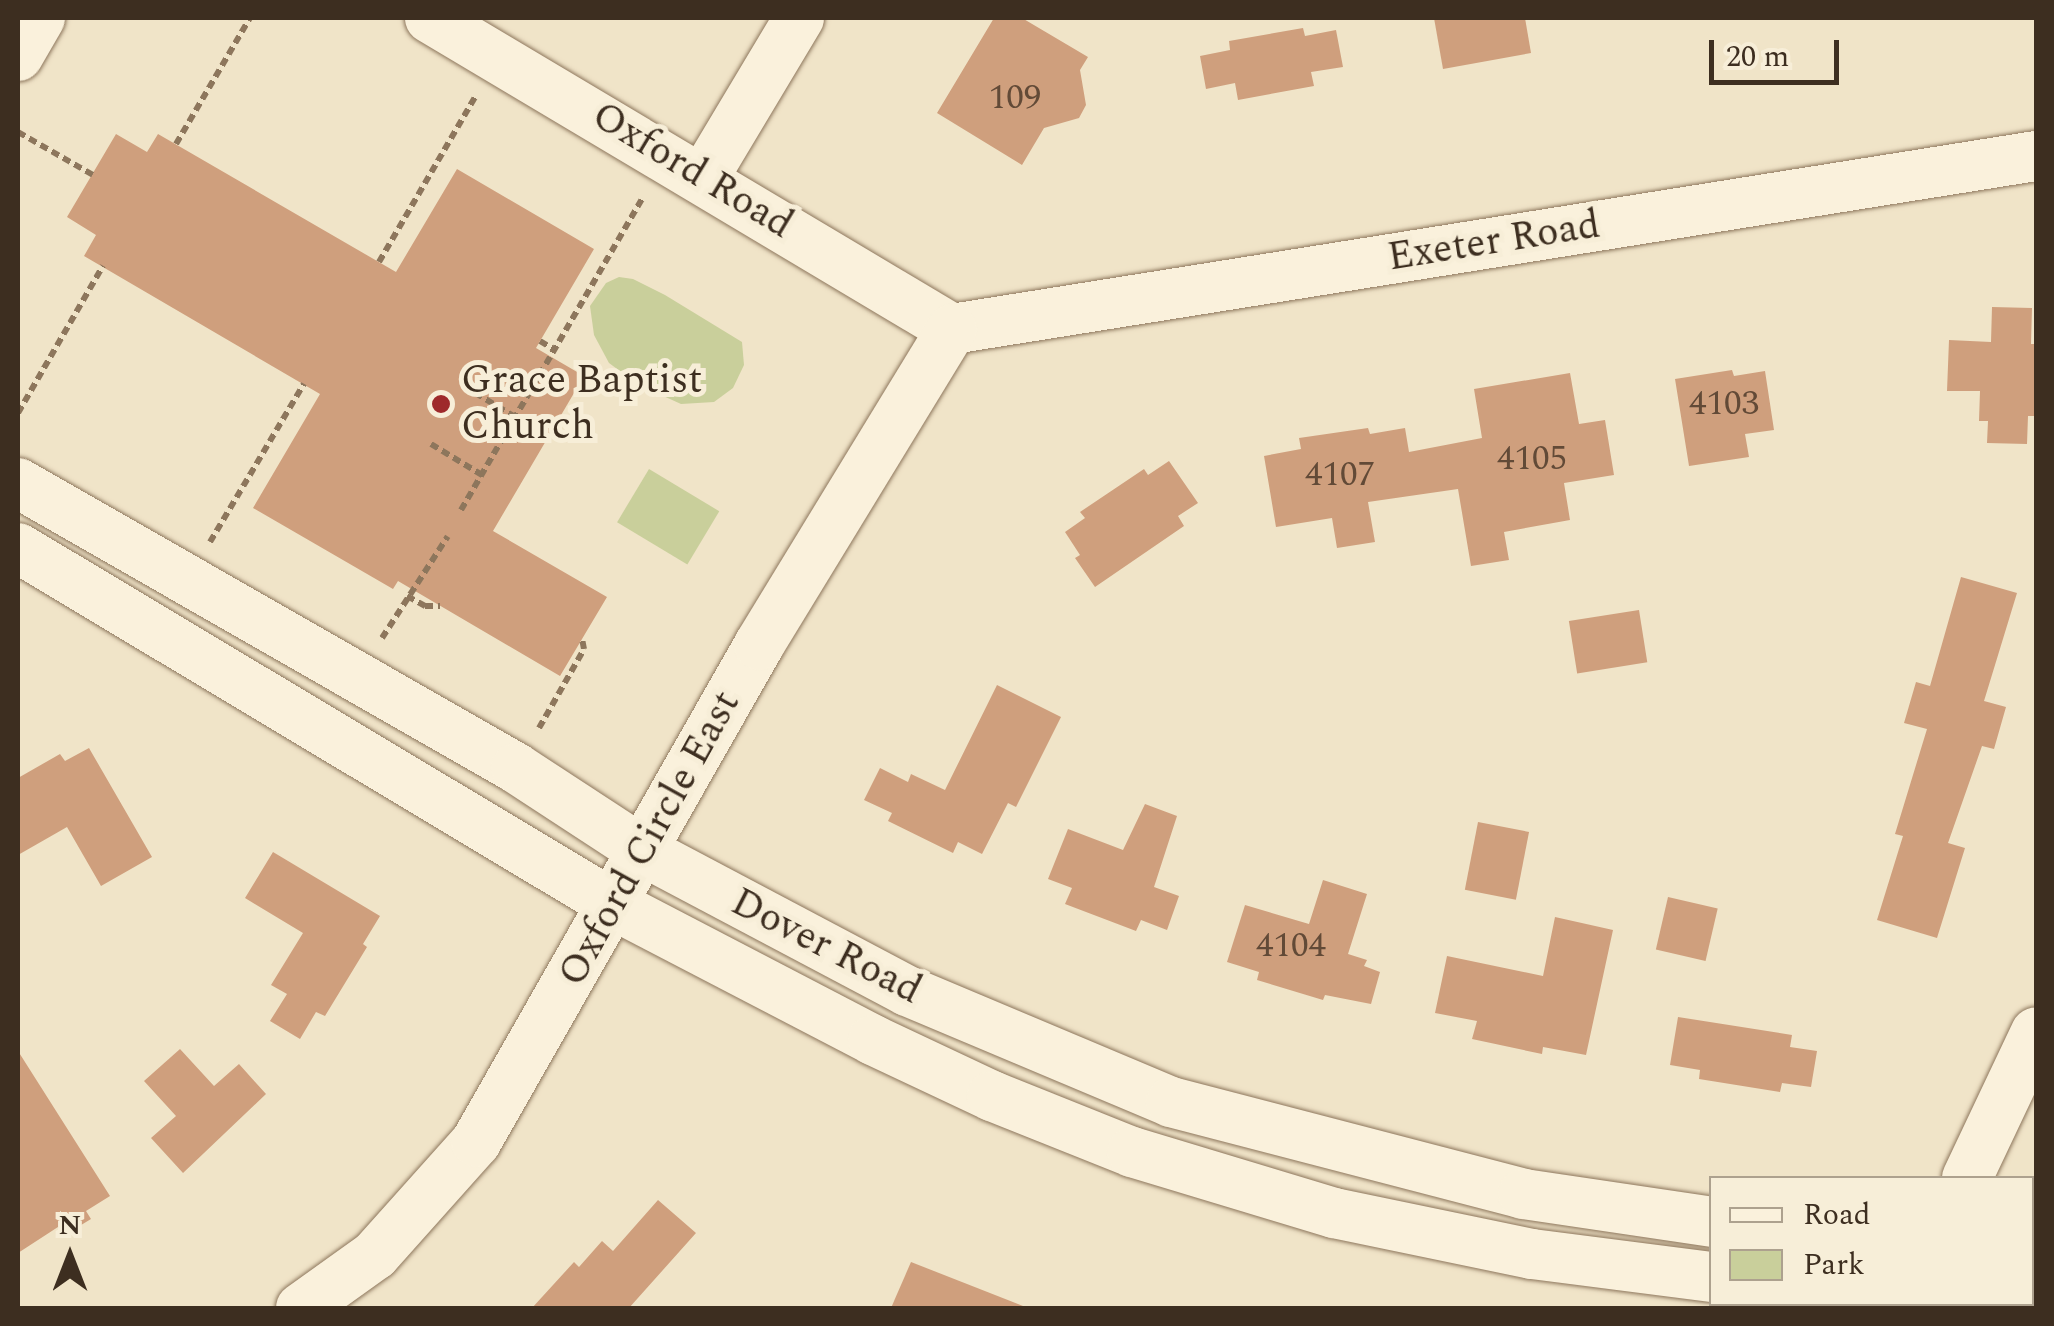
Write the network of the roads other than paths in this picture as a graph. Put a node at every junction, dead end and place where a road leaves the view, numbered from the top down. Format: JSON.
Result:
{"nodes":[{"id":1,"x":40,"y":18,"type":"edge"},
{"id":2,"x":430,"y":18,"type":"edge"},
{"id":3,"x":799,"y":18,"type":"edge"},
{"id":4,"x":18,"y":56,"type":"edge"},
{"id":5,"x":2036,"y":156,"type":"edge"},
{"id":6,"x":704,"y":177,"type":"junction"},
{"id":7,"x":952,"y":328,"type":"junction"},
{"id":8,"x":18,"y":483,"type":"edge"},
{"id":9,"x":18,"y":548,"type":"edge"},
{"id":10,"x":643,"y":851,"type":"junction"},
{"id":11,"x":614,"y":905,"type":"junction"},
{"id":12,"x":2036,"y":1032,"type":"edge"},
{"id":13,"x":1968,"y":1176,"type":"edge"},
{"id":14,"x":1709,"y":1222,"type":"edge"},
{"id":15,"x":1709,"y":1277,"type":"edge"},
{"id":16,"x":301,"y":1308,"type":"edge"}],
"edges":[{"from":1,"to":4,"type":"street"},
{"from":2,"to":6,"type":"street","name":"Oxford Road"},
{"from":3,"to":6,"type":"street"},
{"from":5,"to":7,"type":"street","name":"Exeter Road"},
{"from":6,"to":7,"type":"street","name":"Oxford Road"},
{"from":7,"to":10,"type":"street","name":"Oxford Circle East"},
{"from":8,"to":10,"type":"street","name":"Dover Road"},
{"from":9,"to":11,"type":"street","name":"Dover Road"},
{"from":10,"to":11,"type":"street","name":"Oxford Circle East"},
{"from":10,"to":14,"type":"street","name":"Dover Road"},
{"from":11,"to":15,"type":"street","name":"Dover Road"},
{"from":11,"to":16,"type":"street","name":"Oxford Circle East"},
{"from":12,"to":13,"type":"street"}]}
